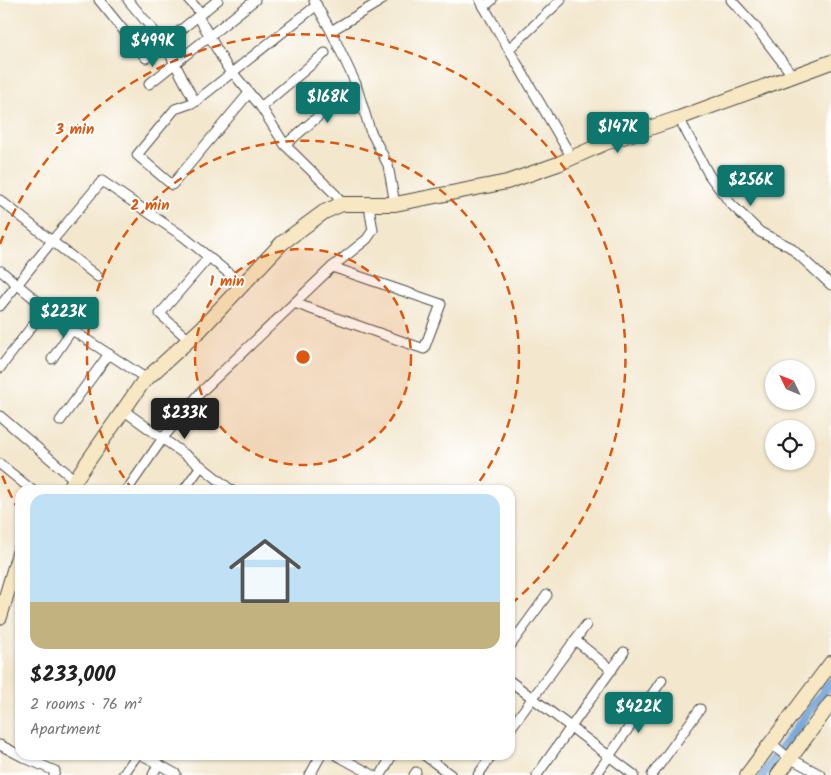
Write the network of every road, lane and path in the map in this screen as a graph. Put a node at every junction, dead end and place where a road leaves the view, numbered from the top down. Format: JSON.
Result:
{"nodes":[{"id":1,"x":99,"y":0,"type":"edge"},
{"id":2,"x":128,"y":0,"type":"edge"},
{"id":3,"x":189,"y":0,"type":"edge"},
{"id":4,"x":255,"y":0,"type":"edge"},
{"id":5,"x":382,"y":0,"type":"edge"},
{"id":6,"x":492,"y":0,"type":"edge"},
{"id":7,"x":561,"y":0,"type":"edge"},
{"id":8,"x":731,"y":0,"type":"edge"},
{"id":9,"x":216,"y":1,"type":"edge"},
{"id":10,"x":315,"y":2,"type":"edge"},
{"id":11,"x":482,"y":3,"type":"edge"},
{"id":12,"x":200,"y":15,"type":"junction"},
{"id":13,"x":331,"y":30,"type":"junction"},
{"id":14,"x":209,"y":36,"type":"junction"},
{"id":15,"x":164,"y":43,"type":"junction"},
{"id":16,"x":509,"y":49,"type":"junction"},
{"id":17,"x":326,"y":53,"type":"dead end"},
{"id":18,"x":831,"y":62,"type":"edge"},
{"id":19,"x":175,"y":63,"type":"junction"},
{"id":20,"x":232,"y":73,"type":"junction"},
{"id":21,"x":793,"y":76,"type":"junction"},
{"id":22,"x":149,"y":84,"type":"dead end"},
{"id":23,"x":356,"y":84,"type":"junction"},
{"id":24,"x":249,"y":93,"type":"junction"},
{"id":25,"x":195,"y":102,"type":"junction"},
{"id":26,"x":260,"y":107,"type":"junction"},
{"id":27,"x":679,"y":118,"type":"junction"},
{"id":28,"x":285,"y":145,"type":"junction"},
{"id":29,"x":572,"y":158,"type":"junction"},
{"id":30,"x":0,"y":200,"type":"edge"},
{"id":31,"x":342,"y":204,"type":"junction"},
{"id":32,"x":371,"y":204,"type":"junction"},
{"id":33,"x":395,"y":204,"type":"junction"},
{"id":34,"x":52,"y":241,"type":"junction"},
{"id":35,"x":209,"y":258,"type":"junction"},
{"id":36,"x":332,"y":267,"type":"junction"},
{"id":37,"x":0,"y":272,"type":"edge"},
{"id":38,"x":98,"y":277,"type":"dead end"},
{"id":39,"x":242,"y":284,"type":"junction"},
{"id":40,"x":18,"y":285,"type":"junction"},
{"id":41,"x":831,"y":285,"type":"edge"},
{"id":42,"x":294,"y":303,"type":"junction"},
{"id":43,"x":0,"y":306,"type":"edge"},
{"id":44,"x":46,"y":308,"type":"junction"},
{"id":45,"x":72,"y":330,"type":"junction"},
{"id":46,"x":190,"y":340,"type":"junction"},
{"id":47,"x":109,"y":354,"type":"junction"},
{"id":48,"x":52,"y":359,"type":"dead end"},
{"id":49,"x":0,"y":368,"type":"edge"},
{"id":50,"x":147,"y":379,"type":"junction"},
{"id":51,"x":123,"y":410,"type":"junction"},
{"id":52,"x":0,"y":416,"type":"edge"},
{"id":53,"x":60,"y":421,"type":"dead end"},
{"id":54,"x":163,"y":438,"type":"junction"},
{"id":55,"x":0,"y":464,"type":"edge"},
{"id":56,"x":201,"y":466,"type":"junction"},
{"id":57,"x":26,"y":485,"type":"edge"},
{"id":58,"x":72,"y":485,"type":"edge"},
{"id":59,"x":130,"y":485,"type":"edge"},
{"id":60,"x":188,"y":485,"type":"edge"},
{"id":61,"x":225,"y":485,"type":"edge"},
{"id":62,"x":15,"y":567,"type":"edge"},
{"id":63,"x":547,"y":596,"type":"dead end"},
{"id":64,"x":0,"y":618,"type":"edge"},
{"id":65,"x":586,"y":625,"type":"dead end"},
{"id":66,"x":515,"y":639,"type":"edge"},
{"id":67,"x":575,"y":640,"type":"junction"},
{"id":68,"x":624,"y":652,"type":"dead end"},
{"id":69,"x":831,"y":663,"type":"edge"},
{"id":70,"x":612,"y":670,"type":"junction"},
{"id":71,"x":662,"y":680,"type":"dead end"},
{"id":72,"x":515,"y":685,"type":"edge"},
{"id":73,"x":532,"y":698,"type":"junction"},
{"id":74,"x":831,"y":703,"type":"edge"},
{"id":75,"x":700,"y":709,"type":"dead end"},
{"id":76,"x":515,"y":722,"type":"edge"},
{"id":77,"x":571,"y":728,"type":"junction"},
{"id":78,"x":0,"y":745,"type":"edge"},
{"id":79,"x":773,"y":745,"type":"junction"},
{"id":80,"x":15,"y":753,"type":"edge"},
{"id":81,"x":609,"y":756,"type":"junction"},
{"id":82,"x":788,"y":757,"type":"junction"},
{"id":83,"x":29,"y":760,"type":"edge"},
{"id":84,"x":134,"y":760,"type":"edge"},
{"id":85,"x":151,"y":760,"type":"edge"},
{"id":86,"x":318,"y":760,"type":"edge"},
{"id":87,"x":345,"y":760,"type":"edge"},
{"id":88,"x":389,"y":760,"type":"edge"},
{"id":89,"x":434,"y":760,"type":"edge"},
{"id":90,"x":488,"y":760,"type":"edge"},
{"id":91,"x":158,"y":764,"type":"junction"},
{"id":92,"x":176,"y":774,"type":"edge"},
{"id":93,"x":54,"y":775,"type":"edge"},
{"id":94,"x":123,"y":775,"type":"edge"},
{"id":95,"x":153,"y":775,"type":"edge"},
{"id":96,"x":310,"y":775,"type":"edge"},
{"id":97,"x":373,"y":775,"type":"edge"},
{"id":98,"x":380,"y":775,"type":"edge"},
{"id":99,"x":451,"y":775,"type":"edge"},
{"id":100,"x":478,"y":775,"type":"edge"},
{"id":101,"x":537,"y":775,"type":"edge"},
{"id":102,"x":596,"y":775,"type":"edge"},
{"id":103,"x":634,"y":775,"type":"edge"},
{"id":104,"x":652,"y":775,"type":"edge"},
{"id":105,"x":747,"y":775,"type":"edge"},
{"id":106,"x":778,"y":775,"type":"edge"},
{"id":107,"x":822,"y":775,"type":"edge"}],
"edges":[{"from":1,"to":15,"type":"street"},
{"from":2,"to":15,"type":"street"},
{"from":3,"to":12,"type":"street"},
{"from":4,"to":14,"type":"street"},
{"from":5,"to":13,"type":"street"},
{"from":6,"to":11,"type":"street"},
{"from":7,"to":16,"type":"street"},
{"from":8,"to":21,"type":"street"},
{"from":9,"to":12,"type":"street"},
{"from":10,"to":13,"type":"street"},
{"from":10,"to":20,"type":"street"},
{"from":11,"to":16,"type":"street"},
{"from":12,"to":14,"type":"street"},
{"from":12,"to":15,"type":"street"},
{"from":13,"to":23,"type":"street"},
{"from":14,"to":19,"type":"street"},
{"from":14,"to":20,"type":"street"},
{"from":15,"to":19,"type":"street"},
{"from":16,"to":29,"type":"street"},
{"from":17,"to":26,"type":"street"},
{"from":18,"to":21,"type":"street"},
{"from":19,"to":22,"type":"street"},
{"from":19,"to":25,"type":"street"},
{"from":20,"to":24,"type":"street"},
{"from":20,"to":25,"type":"street"},
{"from":21,"to":27,"type":"street"},
{"from":23,"to":28,"type":"street"},
{"from":23,"to":33,"type":"street"},
{"from":24,"to":25,"type":"street"},
{"from":24,"to":26,"type":"street"},
{"from":26,"to":28,"type":"street"},
{"from":27,"to":29,"type":"street"},
{"from":27,"to":41,"type":"street"},
{"from":28,"to":31,"type":"street"},
{"from":29,"to":33,"type":"street"},
{"from":30,"to":34,"type":"street"},
{"from":31,"to":32,"type":"street"},
{"from":31,"to":39,"type":"street"},
{"from":32,"to":33,"type":"street"},
{"from":32,"to":36,"type":"street"},
{"from":34,"to":35,"type":"street"},
{"from":34,"to":38,"type":"street"},
{"from":34,"to":40,"type":"street"},
{"from":35,"to":39,"type":"street"},
{"from":35,"to":46,"type":"street"},
{"from":36,"to":42,"type":"street"},
{"from":36,"to":42,"type":"street"},
{"from":37,"to":40,"type":"street"},
{"from":39,"to":46,"type":"street"},
{"from":40,"to":43,"type":"street"},
{"from":40,"to":44,"type":"street"},
{"from":42,"to":54,"type":"street"},
{"from":44,"to":45,"type":"street"},
{"from":44,"to":49,"type":"street"},
{"from":45,"to":47,"type":"street"},
{"from":45,"to":48,"type":"street"},
{"from":46,"to":50,"type":"street"},
{"from":47,"to":50,"type":"street"},
{"from":47,"to":53,"type":"street"},
{"from":50,"to":51,"type":"street"},
{"from":51,"to":54,"type":"street"},
{"from":51,"to":58,"type":"street"},
{"from":52,"to":58,"type":"street"},
{"from":54,"to":56,"type":"street"},
{"from":54,"to":59,"type":"street"},
{"from":55,"to":57,"type":"street"},
{"from":56,"to":60,"type":"street"},
{"from":56,"to":61,"type":"street"},
{"from":62,"to":64,"type":"street"},
{"from":63,"to":66,"type":"street"},
{"from":65,"to":67,"type":"street"},
{"from":67,"to":70,"type":"street"},
{"from":67,"to":73,"type":"street"},
{"from":68,"to":70,"type":"street"},
{"from":69,"to":79,"type":"street"},
{"from":70,"to":77,"type":"street"},
{"from":71,"to":81,"type":"street"},
{"from":72,"to":73,"type":"street"},
{"from":73,"to":76,"type":"street"},
{"from":73,"to":77,"type":"street"},
{"from":74,"to":82,"type":"street"},
{"from":75,"to":104,"type":"street"},
{"from":77,"to":81,"type":"street"},
{"from":77,"to":101,"type":"street"},
{"from":78,"to":80,"type":"street"},
{"from":79,"to":82,"type":"street"},
{"from":79,"to":105,"type":"street"},
{"from":81,"to":102,"type":"street"},
{"from":81,"to":103,"type":"street"},
{"from":82,"to":106,"type":"street"},
{"from":82,"to":107,"type":"street"},
{"from":83,"to":93,"type":"street"},
{"from":84,"to":94,"type":"street"},
{"from":85,"to":91,"type":"street"},
{"from":86,"to":96,"type":"street"},
{"from":87,"to":97,"type":"street"},
{"from":88,"to":98,"type":"street"},
{"from":89,"to":99,"type":"street"},
{"from":90,"to":100,"type":"street"},
{"from":91,"to":92,"type":"street"},
{"from":91,"to":95,"type":"street"}]}
